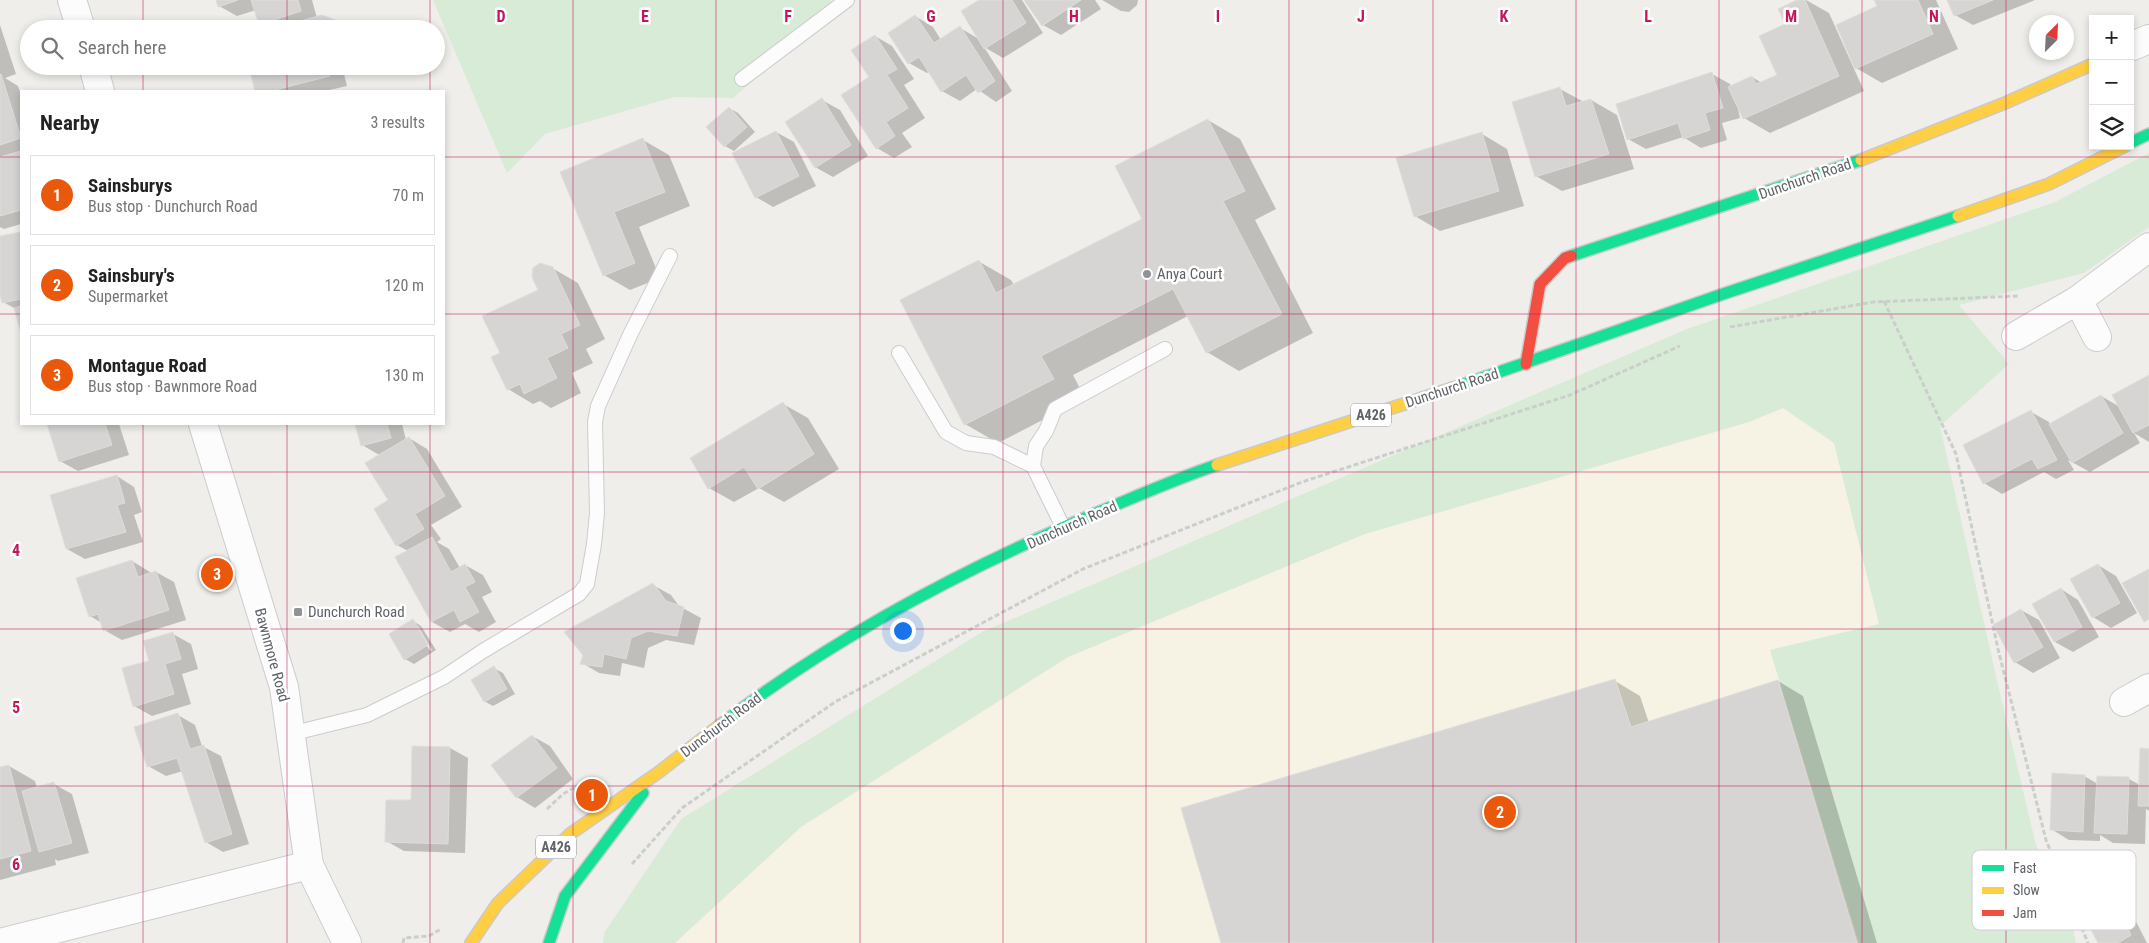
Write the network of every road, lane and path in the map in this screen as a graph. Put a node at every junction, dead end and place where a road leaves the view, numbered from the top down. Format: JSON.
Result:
{"nodes":[{"id":1,"x":72,"y":0,"type":"edge"},
{"id":2,"x":847,"y":0,"type":"edge"},
{"id":3,"x":78,"y":20,"type":"edge"},
{"id":4,"x":2149,"y":39,"type":"edge"},
{"id":5,"x":2134,"y":45,"type":"edge"},
{"id":6,"x":2089,"y":66,"type":"edge"},
{"id":7,"x":96,"y":75,"type":"edge"},
{"id":8,"x":742,"y":79,"type":"dead end"},
{"id":9,"x":100,"y":90,"type":"edge"},
{"id":10,"x":2149,"y":134,"type":"edge"},
{"id":11,"x":2134,"y":141,"type":"edge"},
{"id":12,"x":2116,"y":150,"type":"edge"},
{"id":13,"x":2149,"y":247,"type":"edge"},
{"id":14,"x":670,"y":256,"type":"dead end"},
{"id":15,"x":2028,"y":295,"type":"dead end"},
{"id":16,"x":2078,"y":300,"type":"junction"},
{"id":17,"x":1884,"y":301,"type":"junction"},
{"id":18,"x":1724,"y":328,"type":"dead end"},
{"id":19,"x":2016,"y":336,"type":"dead end"},
{"id":20,"x":2098,"y":337,"type":"dead end"},
{"id":21,"x":1688,"y":342,"type":"dead end"},
{"id":22,"x":1165,"y":349,"type":"dead end"},
{"id":23,"x":899,"y":353,"type":"dead end"},
{"id":24,"x":1526,"y":364,"type":"junction"},
{"id":25,"x":203,"y":425,"type":"edge"},
{"id":26,"x":1033,"y":466,"type":"junction"},
{"id":27,"x":1063,"y":528,"type":"junction"},
{"id":28,"x":2149,"y":688,"type":"edge"},
{"id":29,"x":2124,"y":702,"type":"dead end"},
{"id":30,"x":290,"y":734,"type":"junction"},
{"id":31,"x":660,"y":772,"type":"junction"},
{"id":32,"x":2050,"y":850,"type":"edge"},
{"id":33,"x":308,"y":865,"type":"junction"},
{"id":34,"x":632,"y":865,"type":"dead end"},
{"id":35,"x":2083,"y":930,"type":"edge"},
{"id":36,"x":0,"y":943,"type":"edge"},
{"id":37,"x":347,"y":943,"type":"edge"},
{"id":38,"x":471,"y":943,"type":"edge"},
{"id":39,"x":549,"y":943,"type":"edge"},
{"id":40,"x":2088,"y":943,"type":"edge"}],
"edges":[{"from":1,"to":3,"type":"street"},
{"from":2,"to":8,"type":"lane"},
{"from":4,"to":5,"type":"street"},
{"from":6,"to":24,"type":"main road","name":"Dunchurch Road"},
{"from":7,"to":9,"type":"street"},
{"from":10,"to":11,"type":"main road"},
{"from":12,"to":24,"type":"main road","name":"Dunchurch Road","number":"A426"},
{"from":13,"to":16,"type":"street"},
{"from":14,"to":30,"type":"lane"},
{"from":15,"to":17,"type":"path"},
{"from":16,"to":19,"type":"street"},
{"from":16,"to":20,"type":"street"},
{"from":17,"to":18,"type":"path"},
{"from":17,"to":32,"type":"path"},
{"from":21,"to":34,"type":"path"},
{"from":22,"to":26,"type":"lane"},
{"from":23,"to":26,"type":"lane"},
{"from":24,"to":27,"type":"main road","name":"Dunchurch Road","number":"A426"},
{"from":25,"to":30,"type":"street","name":"Bawnmore Road"},
{"from":26,"to":27,"type":"lane"},
{"from":27,"to":31,"type":"main road","name":"Dunchurch Road","number":"A426"},
{"from":28,"to":29,"type":"street"},
{"from":30,"to":33,"type":"street","name":"Bawnmore Road"},
{"from":31,"to":38,"type":"main road","name":"Dunchurch Road","number":"A426"},
{"from":31,"to":39,"type":"main road","name":"Dunchurch Road","number":"A426"},
{"from":33,"to":36,"type":"street"},
{"from":33,"to":37,"type":"street","name":"Bawnmore Road"},
{"from":35,"to":40,"type":"path"}]}
